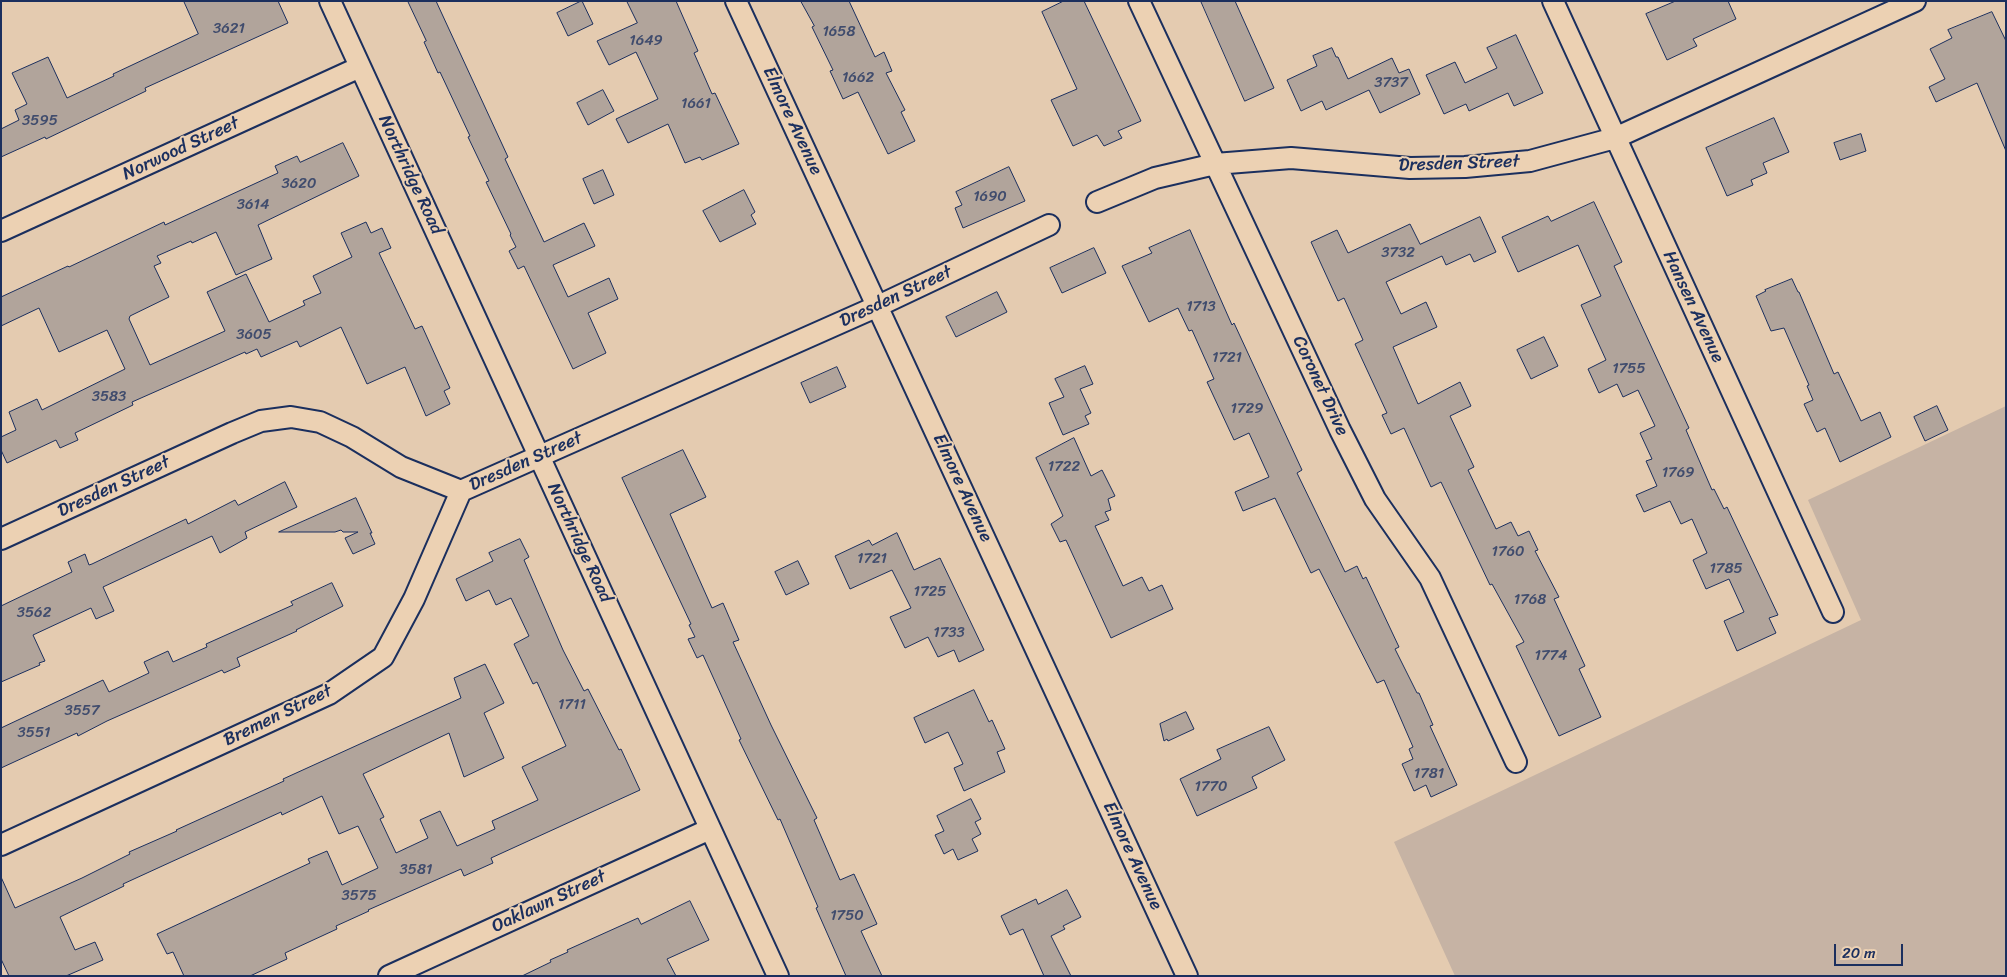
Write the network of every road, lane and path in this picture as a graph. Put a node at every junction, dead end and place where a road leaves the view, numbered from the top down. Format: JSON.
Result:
{"nodes":[{"id":1,"x":330,"y":1,"type":"edge"},
{"id":2,"x":736,"y":1,"type":"edge"},
{"id":3,"x":1139,"y":1,"type":"edge"},
{"id":4,"x":1553,"y":1,"type":"edge"},
{"id":5,"x":1915,"y":1,"type":"edge"},
{"id":6,"x":360,"y":67,"type":"junction"},
{"id":7,"x":1615,"y":138,"type":"junction"},
{"id":8,"x":1215,"y":164,"type":"junction"},
{"id":9,"x":1097,"y":202,"type":"dead end"},
{"id":10,"x":1049,"y":225,"type":"dead end"},
{"id":11,"x":1,"y":231,"type":"edge"},
{"id":12,"x":878,"y":306,"type":"junction"},
{"id":13,"x":539,"y":456,"type":"junction"},
{"id":14,"x":461,"y":491,"type":"junction"},
{"id":15,"x":1,"y":539,"type":"edge"},
{"id":16,"x":1833,"y":612,"type":"dead end"},
{"id":17,"x":1516,"y":762,"type":"dead end"},
{"id":18,"x":710,"y":829,"type":"junction"},
{"id":19,"x":1,"y":845,"type":"edge"},
{"id":20,"x":389,"y":976,"type":"edge"},
{"id":21,"x":778,"y":976,"type":"edge"},
{"id":22,"x":1187,"y":976,"type":"edge"}],
"edges":[{"from":1,"to":6,"type":"street","name":"Northridge Road"},
{"from":2,"to":12,"type":"street","name":"Elmore Avenue"},
{"from":3,"to":8,"type":"street","name":"Coronet Drive"},
{"from":4,"to":7,"type":"street","name":"Hansen Avenue"},
{"from":5,"to":7,"type":"street","name":"Dresden Street"},
{"from":6,"to":11,"type":"street","name":"Norwood Street"},
{"from":6,"to":13,"type":"street","name":"Northridge Road"},
{"from":7,"to":8,"type":"street","name":"Dresden Street"},
{"from":7,"to":16,"type":"street","name":"Hansen Avenue"},
{"from":8,"to":9,"type":"street","name":"Dresden Street"},
{"from":8,"to":17,"type":"street","name":"Coronet Drive"},
{"from":10,"to":12,"type":"street","name":"Dresden Street"},
{"from":12,"to":13,"type":"street","name":"Dresden Street"},
{"from":12,"to":22,"type":"street","name":"Elmore Avenue"},
{"from":13,"to":14,"type":"street","name":"Dresden Street"},
{"from":13,"to":18,"type":"street","name":"Northridge Road"},
{"from":14,"to":15,"type":"street","name":"Dresden Street"},
{"from":14,"to":19,"type":"street","name":"Bremen Street"},
{"from":18,"to":20,"type":"street","name":"Oaklawn Street"},
{"from":18,"to":21,"type":"street","name":"Northridge Road"}]}
